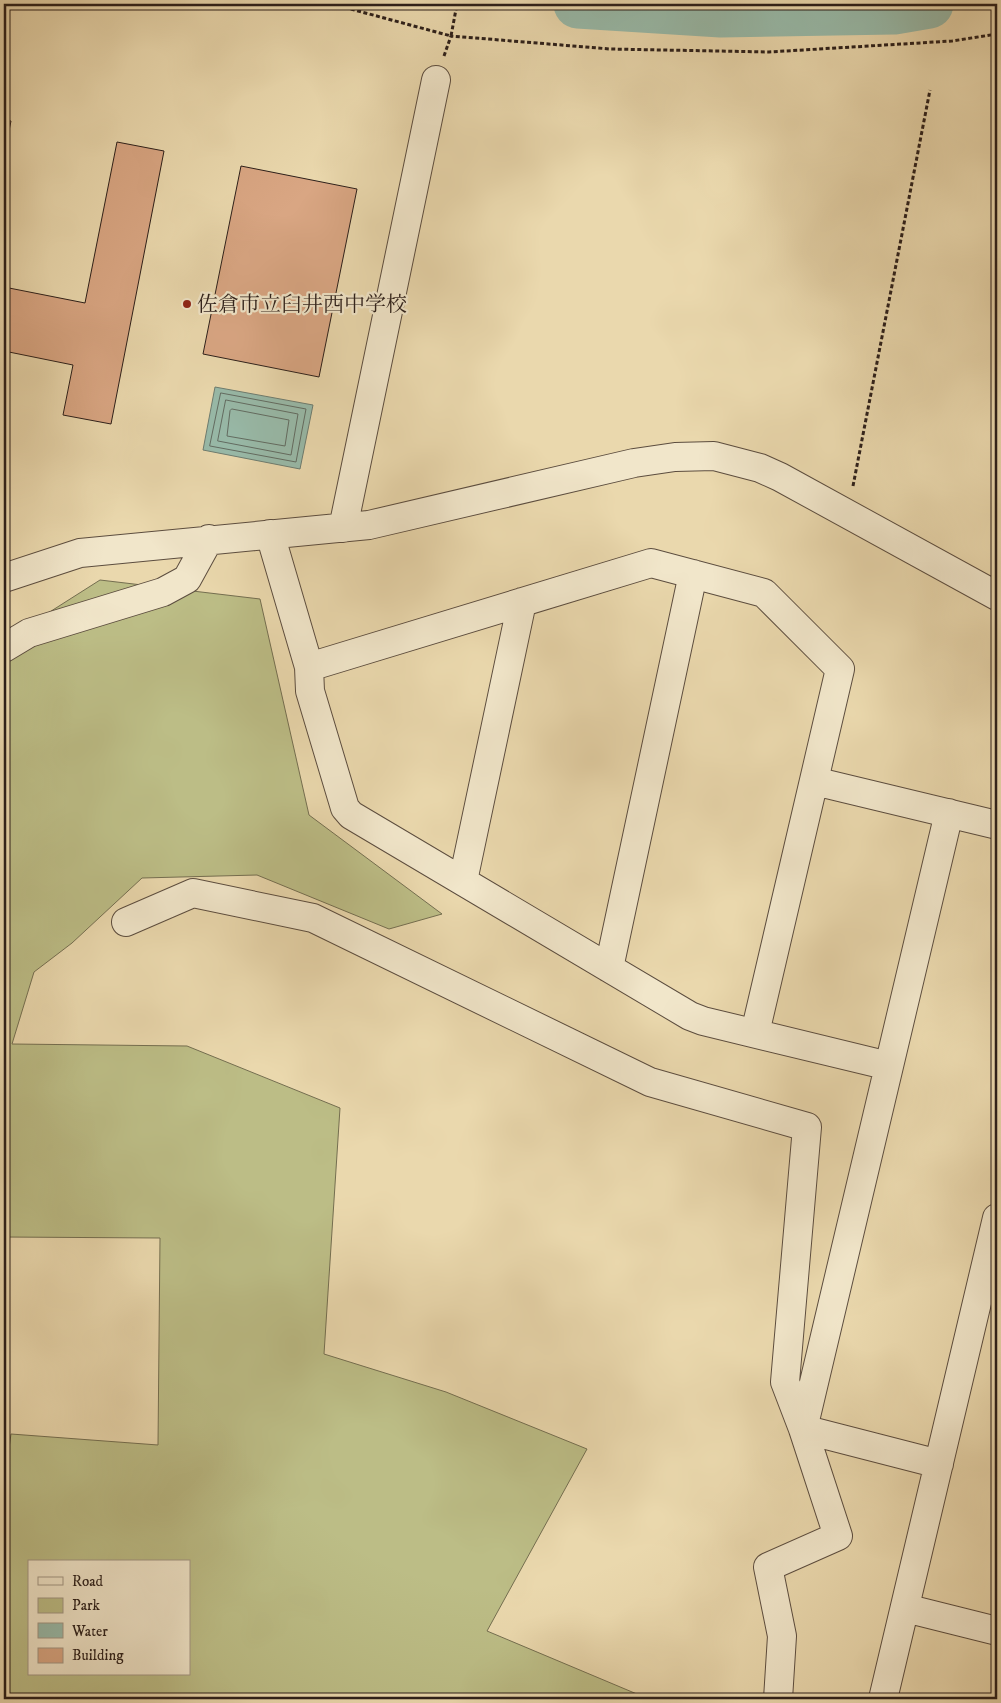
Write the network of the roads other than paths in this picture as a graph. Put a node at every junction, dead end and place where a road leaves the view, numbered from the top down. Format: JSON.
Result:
{"nodes":[{"id":1,"x":436,"y":80,"type":"road end"},
{"id":2,"x":344,"y":528,"type":"junction"},
{"id":3,"x":270,"y":534,"type":"junction"},
{"id":4,"x":209,"y":540,"type":"junction"},
{"id":5,"x":693,"y":574,"type":"junction"},
{"id":6,"x":4,"y":578,"type":"edge"},
{"id":7,"x":997,"y":596,"type":"edge"},
{"id":8,"x":522,"y":602,"type":"junction"},
{"id":9,"x":4,"y":648,"type":"edge"},
{"id":10,"x":309,"y":668,"type":"junction"},
{"id":11,"x":814,"y":781,"type":"junction"},
{"id":12,"x":949,"y":813,"type":"junction"},
{"id":13,"x":997,"y":825,"type":"edge"},
{"id":14,"x":463,"y":881,"type":"junction"},
{"id":15,"x":126,"y":922,"type":"dead end"},
{"id":16,"x":609,"y":968,"type":"junction"},
{"id":17,"x":755,"y":1034,"type":"junction"},
{"id":18,"x":889,"y":1066,"type":"junction"},
{"id":19,"x":997,"y":1218,"type":"edge"},
{"id":20,"x":803,"y":1429,"type":"junction"},
{"id":21,"x":939,"y":1464,"type":"junction"},
{"id":22,"x":905,"y":1608,"type":"junction"},
{"id":23,"x":997,"y":1630,"type":"edge"},
{"id":24,"x":778,"y":1699,"type":"edge"},
{"id":25,"x":883,"y":1699,"type":"edge"}],
"edges":[{"from":1,"to":2,"type":"street"},
{"from":2,"to":3,"type":"street"},
{"from":2,"to":7,"type":"street"},
{"from":3,"to":4,"type":"street"},
{"from":3,"to":10,"type":"street"},
{"from":4,"to":6,"type":"street"},
{"from":4,"to":9,"type":"street"},
{"from":5,"to":8,"type":"street"},
{"from":5,"to":11,"type":"street"},
{"from":5,"to":16,"type":"street"},
{"from":8,"to":10,"type":"street"},
{"from":8,"to":14,"type":"street"},
{"from":10,"to":14,"type":"street"},
{"from":11,"to":12,"type":"street"},
{"from":11,"to":17,"type":"street"},
{"from":12,"to":13,"type":"street"},
{"from":12,"to":18,"type":"street"},
{"from":14,"to":16,"type":"street"},
{"from":15,"to":20,"type":"street"},
{"from":16,"to":17,"type":"street"},
{"from":17,"to":18,"type":"street"},
{"from":18,"to":20,"type":"street"},
{"from":19,"to":21,"type":"street"},
{"from":20,"to":21,"type":"street"},
{"from":20,"to":24,"type":"street"},
{"from":21,"to":22,"type":"street"},
{"from":22,"to":23,"type":"street"},
{"from":22,"to":25,"type":"street"}]}
